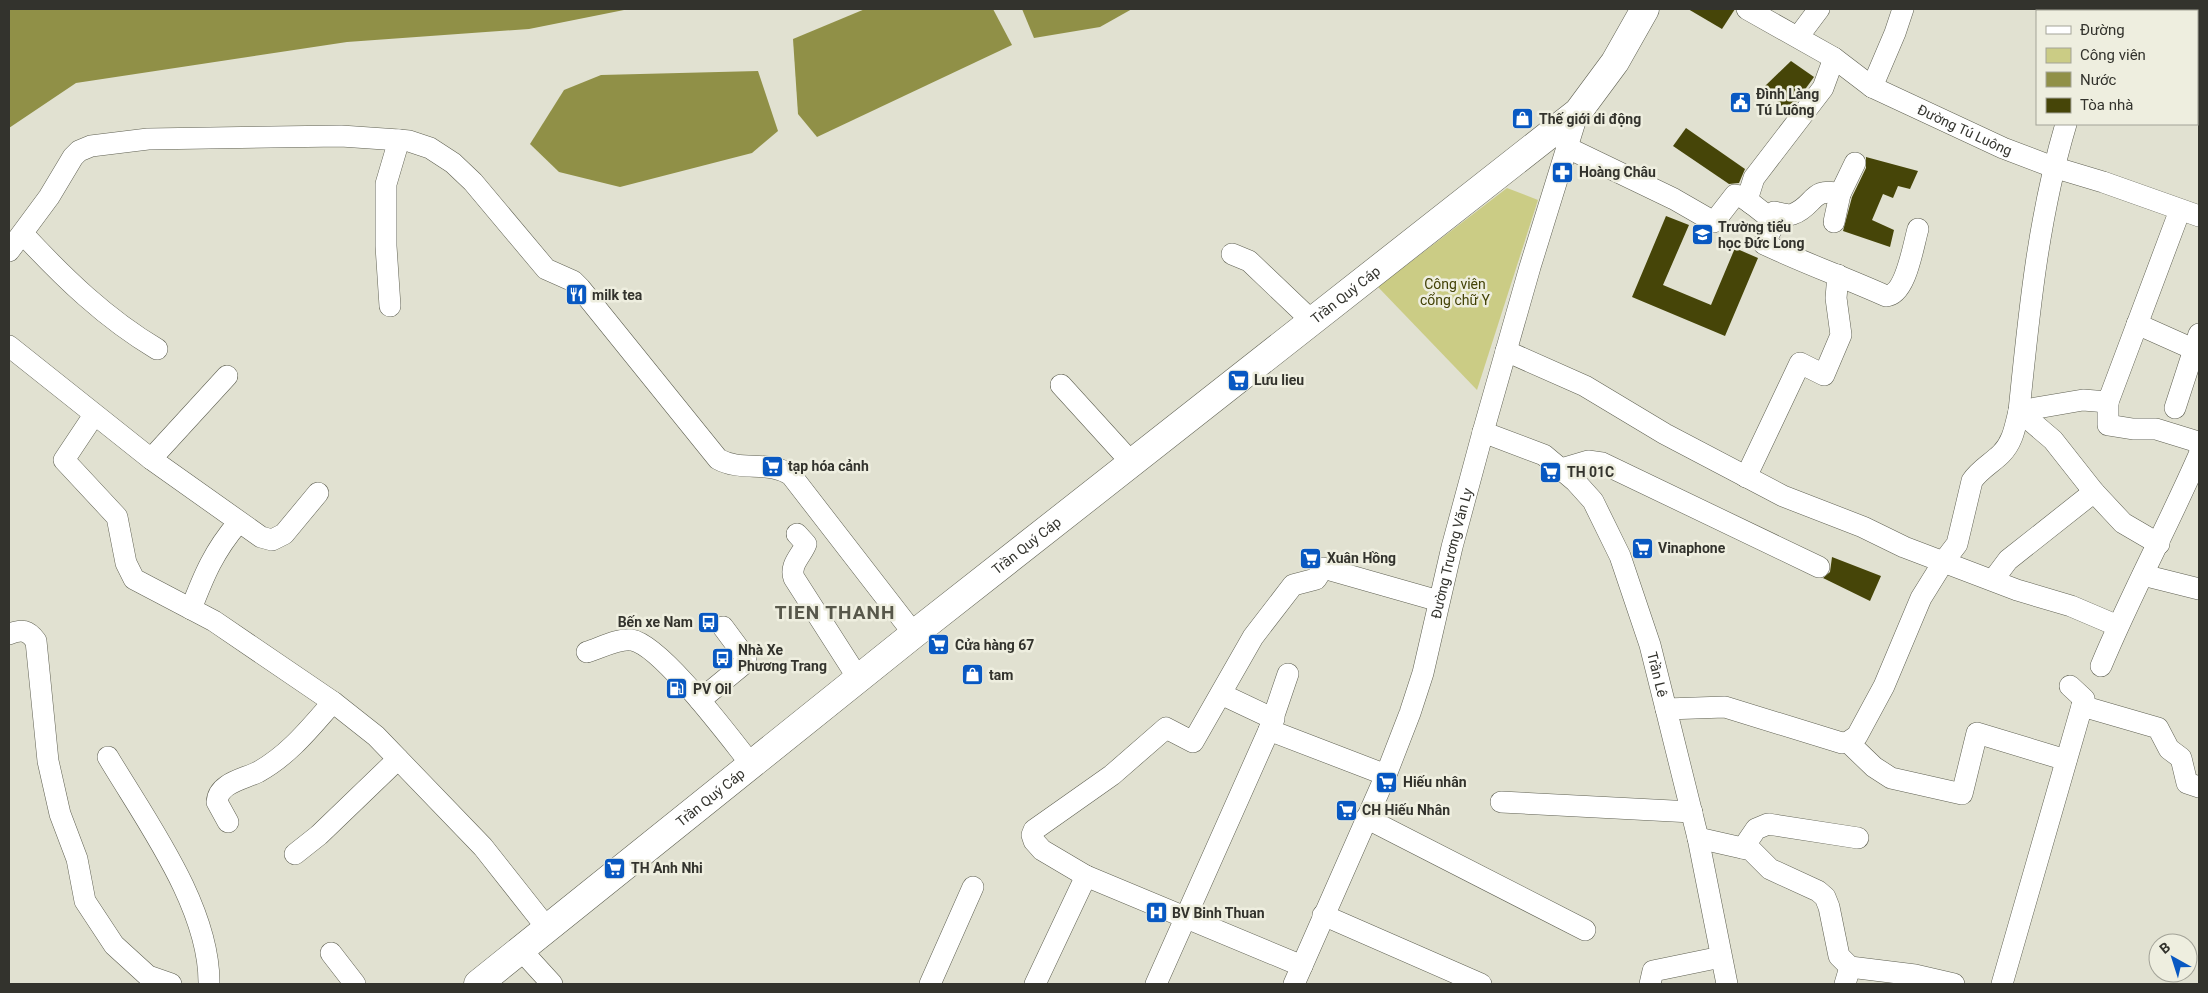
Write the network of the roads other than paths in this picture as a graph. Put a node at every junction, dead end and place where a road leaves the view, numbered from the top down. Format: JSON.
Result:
{"nodes":[{"id":1,"x":1747,"y":9,"type":"edge"},
{"id":2,"x":1819,"y":9,"type":"edge"},
{"id":3,"x":1903,"y":9,"type":"edge"},
{"id":4,"x":1638,"y":11,"type":"edge"},
{"id":5,"x":1798,"y":37,"type":"junction"},
{"id":6,"x":1834,"y":58,"type":"junction"},
{"id":7,"x":1872,"y":87,"type":"junction"},
{"id":8,"x":1578,"y":112,"type":"junction"},
{"id":9,"x":2066,"y":125,"type":"edge"},
{"id":10,"x":399,"y":140,"type":"junction"},
{"id":11,"x":1566,"y":147,"type":"junction"},
{"id":12,"x":1855,"y":163,"type":"dead end"},
{"id":13,"x":2053,"y":168,"type":"junction"},
{"id":14,"x":1840,"y":194,"type":"junction"},
{"id":15,"x":1752,"y":204,"type":"junction"},
{"id":16,"x":2190,"y":213,"type":"edge"},
{"id":17,"x":1771,"y":219,"type":"junction"},
{"id":18,"x":1834,"y":222,"type":"dead end"},
{"id":19,"x":1918,"y":229,"type":"dead end"},
{"id":20,"x":23,"y":234,"type":"junction"},
{"id":21,"x":9,"y":251,"type":"edge"},
{"id":22,"x":1232,"y":254,"type":"dead end"},
{"id":23,"x":1838,"y":274,"type":"junction"},
{"id":24,"x":390,"y":306,"type":"dead end"},
{"id":25,"x":1312,"y":321,"type":"junction"},
{"id":26,"x":2137,"y":324,"type":"junction"},
{"id":27,"x":2196,"y":341,"type":"edge"},
{"id":28,"x":9,"y":346,"type":"edge"},
{"id":29,"x":157,"y":349,"type":"dead end"},
{"id":30,"x":1506,"y":351,"type":"junction"},
{"id":31,"x":227,"y":376,"type":"dead end"},
{"id":32,"x":1060,"y":385,"type":"dead end"},
{"id":33,"x":2108,"y":402,"type":"junction"},
{"id":34,"x":2174,"y":408,"type":"dead end"},
{"id":35,"x":2019,"y":411,"type":"junction"},
{"id":36,"x":94,"y":415,"type":"junction"},
{"id":37,"x":1483,"y":432,"type":"junction"},
{"id":38,"x":2199,"y":446,"type":"edge"},
{"id":39,"x":2199,"y":456,"type":"edge"},
{"id":40,"x":151,"y":459,"type":"junction"},
{"id":41,"x":1131,"y":462,"type":"junction"},
{"id":42,"x":1561,"y":469,"type":"junction"},
{"id":43,"x":1746,"y":477,"type":"junction"},
{"id":44,"x":2094,"y":492,"type":"junction"},
{"id":45,"x":318,"y":493,"type":"dead end"},
{"id":46,"x":238,"y":523,"type":"junction"},
{"id":47,"x":797,"y":534,"type":"dead end"},
{"id":48,"x":2158,"y":544,"type":"junction"},
{"id":49,"x":1944,"y":561,"type":"junction"},
{"id":50,"x":1819,"y":567,"type":"dead end"},
{"id":51,"x":2143,"y":575,"type":"junction"},
{"id":52,"x":1993,"y":580,"type":"junction"},
{"id":53,"x":2199,"y":589,"type":"edge"},
{"id":54,"x":1439,"y":601,"type":"junction"},
{"id":55,"x":191,"y":609,"type":"junction"},
{"id":56,"x":2118,"y":626,"type":"junction"},
{"id":57,"x":723,"y":627,"type":"dead end"},
{"id":58,"x":9,"y":634,"type":"edge"},
{"id":59,"x":914,"y":634,"type":"junction"},
{"id":60,"x":588,"y":652,"type":"dead end"},
{"id":61,"x":2101,"y":666,"type":"dead end"},
{"id":62,"x":1288,"y":674,"type":"dead end"},
{"id":63,"x":858,"y":678,"type":"junction"},
{"id":64,"x":2070,"y":686,"type":"dead end"},
{"id":65,"x":1221,"y":694,"type":"junction"},
{"id":66,"x":700,"y":700,"type":"junction"},
{"id":67,"x":334,"y":702,"type":"junction"},
{"id":68,"x":2082,"y":706,"type":"junction"},
{"id":69,"x":1666,"y":709,"type":"junction"},
{"id":70,"x":1272,"y":724,"type":"junction"},
{"id":71,"x":1848,"y":742,"type":"junction"},
{"id":72,"x":108,"y":756,"type":"dead end"},
{"id":73,"x":398,"y":759,"type":"junction"},
{"id":74,"x":2066,"y":760,"type":"junction"},
{"id":75,"x":751,"y":764,"type":"junction"},
{"id":76,"x":1386,"y":775,"type":"junction"},
{"id":77,"x":2193,"y":785,"type":"edge"},
{"id":78,"x":1501,"y":802,"type":"dead end"},
{"id":79,"x":1692,"y":812,"type":"junction"},
{"id":80,"x":1366,"y":818,"type":"junction"},
{"id":81,"x":228,"y":822,"type":"dead end"},
{"id":82,"x":1698,"y":838,"type":"junction"},
{"id":83,"x":1858,"y":838,"type":"dead end"},
{"id":84,"x":1743,"y":848,"type":"junction"},
{"id":85,"x":295,"y":854,"type":"dead end"},
{"id":86,"x":1086,"y":876,"type":"junction"},
{"id":87,"x":973,"y":887,"type":"dead end"},
{"id":88,"x":1323,"y":915,"type":"junction"},
{"id":89,"x":1184,"y":916,"type":"junction"},
{"id":90,"x":547,"y":928,"type":"junction"},
{"id":91,"x":1586,"y":930,"type":"dead end"},
{"id":92,"x":521,"y":950,"type":"junction"},
{"id":93,"x":331,"y":953,"type":"dead end"},
{"id":94,"x":1721,"y":957,"type":"junction"},
{"id":95,"x":1298,"y":975,"type":"edge"},
{"id":96,"x":1848,"y":975,"type":"edge"},
{"id":97,"x":171,"y":984,"type":"edge"},
{"id":98,"x":209,"y":984,"type":"edge"},
{"id":99,"x":355,"y":984,"type":"edge"},
{"id":100,"x":478,"y":984,"type":"edge"},
{"id":101,"x":552,"y":984,"type":"edge"},
{"id":102,"x":930,"y":984,"type":"edge"},
{"id":103,"x":1035,"y":984,"type":"edge"},
{"id":104,"x":1156,"y":984,"type":"edge"},
{"id":105,"x":1482,"y":984,"type":"edge"},
{"id":106,"x":1650,"y":984,"type":"edge"},
{"id":107,"x":1727,"y":984,"type":"edge"},
{"id":108,"x":1954,"y":984,"type":"edge"},
{"id":109,"x":2002,"y":984,"type":"edge"}],
"edges":[{"from":1,"to":5,"type":"street","name":"Đường Tú Luông"},
{"from":2,"to":5,"type":"street"},
{"from":3,"to":7,"type":"street"},
{"from":4,"to":8,"type":"main road","name":"Trần Quý Cáp"},
{"from":5,"to":6,"type":"street","name":"Đường Tú Luông"},
{"from":6,"to":7,"type":"street","name":"Đường Tú Luông"},
{"from":6,"to":15,"type":"street"},
{"from":7,"to":13,"type":"street","name":"Đường Tú Luông"},
{"from":8,"to":11,"type":"street","name":"Đường Trương Văn Ly"},
{"from":8,"to":25,"type":"main road","name":"Trần Quý Cáp"},
{"from":9,"to":13,"type":"street"},
{"from":10,"to":20,"type":"street"},
{"from":10,"to":24,"type":"street"},
{"from":10,"to":59,"type":"street"},
{"from":11,"to":15,"type":"street"},
{"from":11,"to":30,"type":"street","name":"Đường Trương Văn Ly"},
{"from":12,"to":14,"type":"street"},
{"from":13,"to":16,"type":"street","name":"Đường Tú Luông"},
{"from":13,"to":35,"type":"street"},
{"from":14,"to":17,"type":"street"},
{"from":14,"to":18,"type":"street"},
{"from":15,"to":17,"type":"street"},
{"from":16,"to":26,"type":"street"},
{"from":17,"to":23,"type":"street"},
{"from":19,"to":23,"type":"street"},
{"from":20,"to":21,"type":"street"},
{"from":20,"to":29,"type":"street"},
{"from":22,"to":25,"type":"street"},
{"from":23,"to":43,"type":"street"},
{"from":25,"to":41,"type":"main road","name":"Trần Quý Cáp"},
{"from":26,"to":27,"type":"street"},
{"from":26,"to":33,"type":"street"},
{"from":27,"to":34,"type":"street"},
{"from":28,"to":36,"type":"street"},
{"from":30,"to":37,"type":"street","name":"Đường Trương Văn Ly"},
{"from":30,"to":43,"type":"street"},
{"from":31,"to":40,"type":"street"},
{"from":32,"to":41,"type":"street"},
{"from":33,"to":35,"type":"street"},
{"from":33,"to":38,"type":"street"},
{"from":35,"to":44,"type":"street"},
{"from":35,"to":49,"type":"street"},
{"from":36,"to":40,"type":"street"},
{"from":36,"to":55,"type":"street"},
{"from":37,"to":42,"type":"street","name":"Trần Lê"},
{"from":37,"to":54,"type":"street","name":"Đường Trương Văn Ly"},
{"from":39,"to":48,"type":"street"},
{"from":40,"to":46,"type":"street"},
{"from":41,"to":59,"type":"main road","name":"Trần Quý Cáp"},
{"from":42,"to":50,"type":"street"},
{"from":42,"to":69,"type":"street","name":"Trần Lê"},
{"from":43,"to":49,"type":"street"},
{"from":44,"to":48,"type":"street"},
{"from":44,"to":52,"type":"street"},
{"from":45,"to":46,"type":"street"},
{"from":46,"to":55,"type":"street"},
{"from":47,"to":63,"type":"street"},
{"from":48,"to":51,"type":"street"},
{"from":49,"to":52,"type":"street"},
{"from":49,"to":71,"type":"street"},
{"from":51,"to":53,"type":"street"},
{"from":51,"to":56,"type":"street"},
{"from":52,"to":56,"type":"street"},
{"from":54,"to":65,"type":"street"},
{"from":54,"to":76,"type":"street","name":"Đường Trương Văn Ly"},
{"from":55,"to":67,"type":"street"},
{"from":56,"to":61,"type":"street"},
{"from":57,"to":66,"type":"street"},
{"from":58,"to":97,"type":"street"},
{"from":59,"to":63,"type":"main road","name":"Trần Quý Cáp"},
{"from":60,"to":66,"type":"street"},
{"from":62,"to":70,"type":"street"},
{"from":63,"to":75,"type":"main road","name":"Trần Quý Cáp"},
{"from":64,"to":68,"type":"street"},
{"from":65,"to":70,"type":"street"},
{"from":65,"to":86,"type":"street"},
{"from":66,"to":75,"type":"street"},
{"from":67,"to":73,"type":"street"},
{"from":67,"to":81,"type":"street"},
{"from":68,"to":74,"type":"street"},
{"from":68,"to":77,"type":"street"},
{"from":69,"to":71,"type":"street"},
{"from":69,"to":79,"type":"street","name":"Trần Lê"},
{"from":70,"to":76,"type":"street"},
{"from":70,"to":89,"type":"street"},
{"from":71,"to":74,"type":"street"},
{"from":72,"to":98,"type":"street"},
{"from":73,"to":85,"type":"street"},
{"from":73,"to":90,"type":"street"},
{"from":74,"to":109,"type":"street"},
{"from":75,"to":90,"type":"main road","name":"Trần Quý Cáp"},
{"from":76,"to":80,"type":"street","name":"Đường Trương Văn Ly"},
{"from":78,"to":79,"type":"street"},
{"from":79,"to":82,"type":"street","name":"Trần Lê"},
{"from":80,"to":88,"type":"street","name":"Đường Trương Văn Ly"},
{"from":80,"to":91,"type":"street"},
{"from":82,"to":84,"type":"street"},
{"from":82,"to":94,"type":"street","name":"Trần Lê"},
{"from":83,"to":84,"type":"street"},
{"from":84,"to":96,"type":"street"},
{"from":86,"to":89,"type":"street"},
{"from":86,"to":103,"type":"street"},
{"from":87,"to":102,"type":"street"},
{"from":88,"to":95,"type":"street","name":"Đường Trương Văn Ly"},
{"from":88,"to":105,"type":"street"},
{"from":89,"to":95,"type":"street"},
{"from":89,"to":104,"type":"street"},
{"from":90,"to":92,"type":"main road","name":"Trần Quý Cáp"},
{"from":92,"to":100,"type":"main road","name":"Trần Quý Cáp"},
{"from":92,"to":101,"type":"street"},
{"from":93,"to":99,"type":"street"},
{"from":94,"to":106,"type":"street"},
{"from":94,"to":107,"type":"street","name":"Trần Lê"},
{"from":96,"to":108,"type":"street"}]}
